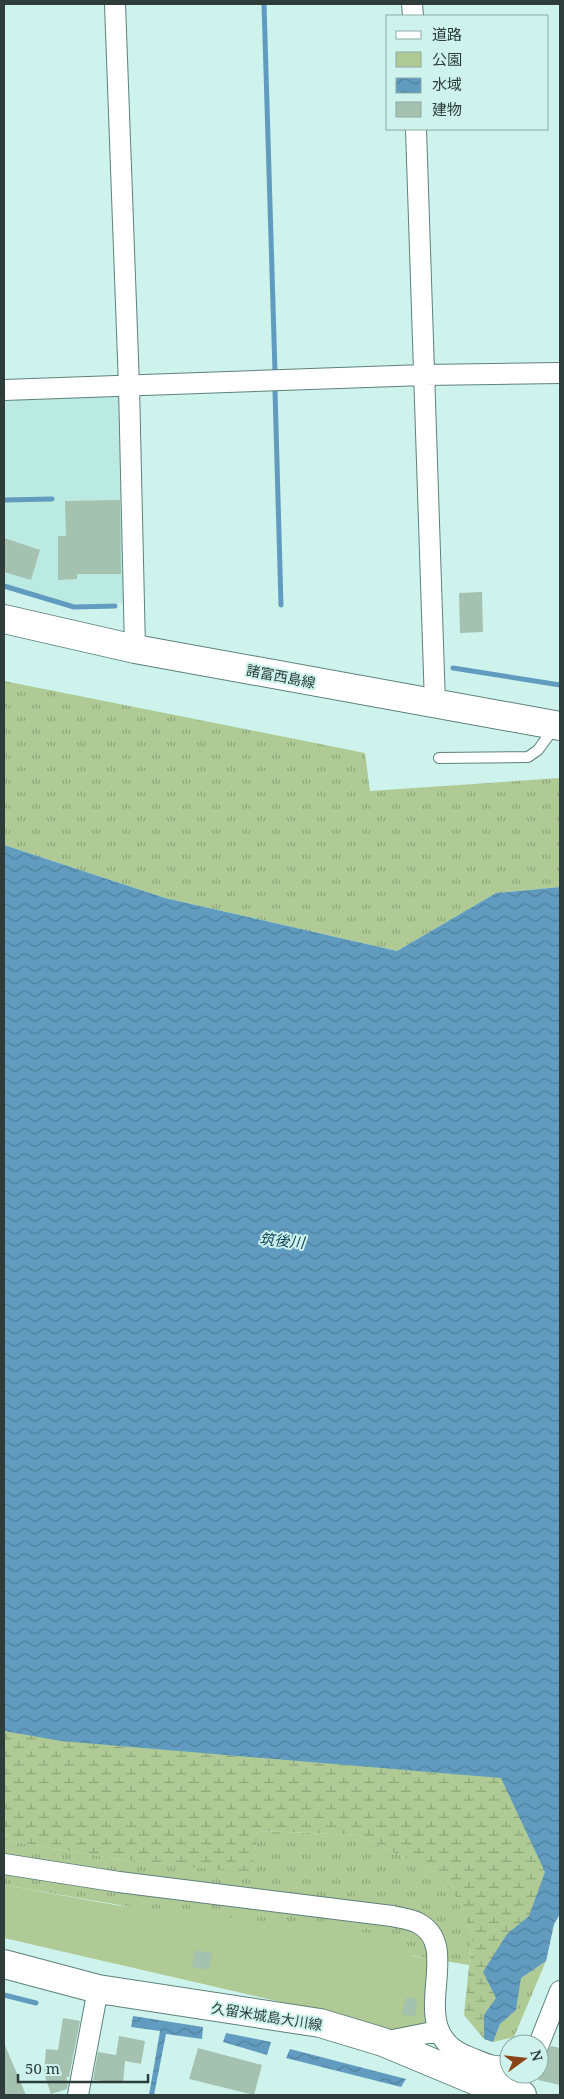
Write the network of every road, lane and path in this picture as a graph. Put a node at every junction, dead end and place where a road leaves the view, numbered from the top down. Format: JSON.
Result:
{"nodes":[{"id":1,"x":115,"y":4,"type":"edge"},
{"id":2,"x":416,"y":130,"type":"edge"},
{"id":3,"x":560,"y":373,"type":"edge"},
{"id":4,"x":424,"y":375,"type":"junction"},
{"id":5,"x":129,"y":386,"type":"junction"},
{"id":6,"x":4,"y":390,"type":"edge"},
{"id":7,"x":4,"y":619,"type":"edge"},
{"id":8,"x":135,"y":649,"type":"junction"},
{"id":9,"x":435,"y":704,"type":"junction"},
{"id":10,"x":558,"y":725,"type":"edge"},
{"id":11,"x":439,"y":758,"type":"dead end"},
{"id":12,"x":4,"y":1864,"type":"edge"},
{"id":13,"x":4,"y":1964,"type":"edge"},
{"id":14,"x":98,"y":1989,"type":"junction"},
{"id":15,"x":560,"y":1991,"type":"edge"},
{"id":16,"x":438,"y":2031,"type":"junction"},
{"id":17,"x":543,"y":2034,"type":"edge"},
{"id":18,"x":383,"y":2042,"type":"junction"},
{"id":19,"x":499,"y":2068,"type":"edge"},
{"id":20,"x":484,"y":2090,"type":"edge"},
{"id":21,"x":78,"y":2095,"type":"edge"},
{"id":22,"x":522,"y":2095,"type":"edge"}],
"edges":[{"from":1,"to":5,"type":"street"},
{"from":2,"to":4,"type":"street"},
{"from":3,"to":4,"type":"street"},
{"from":4,"to":5,"type":"street"},
{"from":4,"to":9,"type":"street"},
{"from":5,"to":6,"type":"street"},
{"from":5,"to":8,"type":"street"},
{"from":7,"to":8,"type":"main road","name":"諸富西島線"},
{"from":8,"to":9,"type":"main road","name":"諸富西島線"},
{"from":9,"to":10,"type":"main road","name":"諸富西島線"},
{"from":10,"to":11,"type":"lane"},
{"from":12,"to":16,"type":"street"},
{"from":13,"to":14,"type":"main road","name":"久留米城島大川線"},
{"from":14,"to":18,"type":"main road","name":"久留米城島大川線"},
{"from":14,"to":21,"type":"street"},
{"from":15,"to":17,"type":"street"},
{"from":16,"to":18,"type":"street"},
{"from":16,"to":19,"type":"street"},
{"from":18,"to":20,"type":"main road","name":"久留米城島大川線"},
{"from":20,"to":22,"type":"main road","name":"久留米城島大川線"}]}
